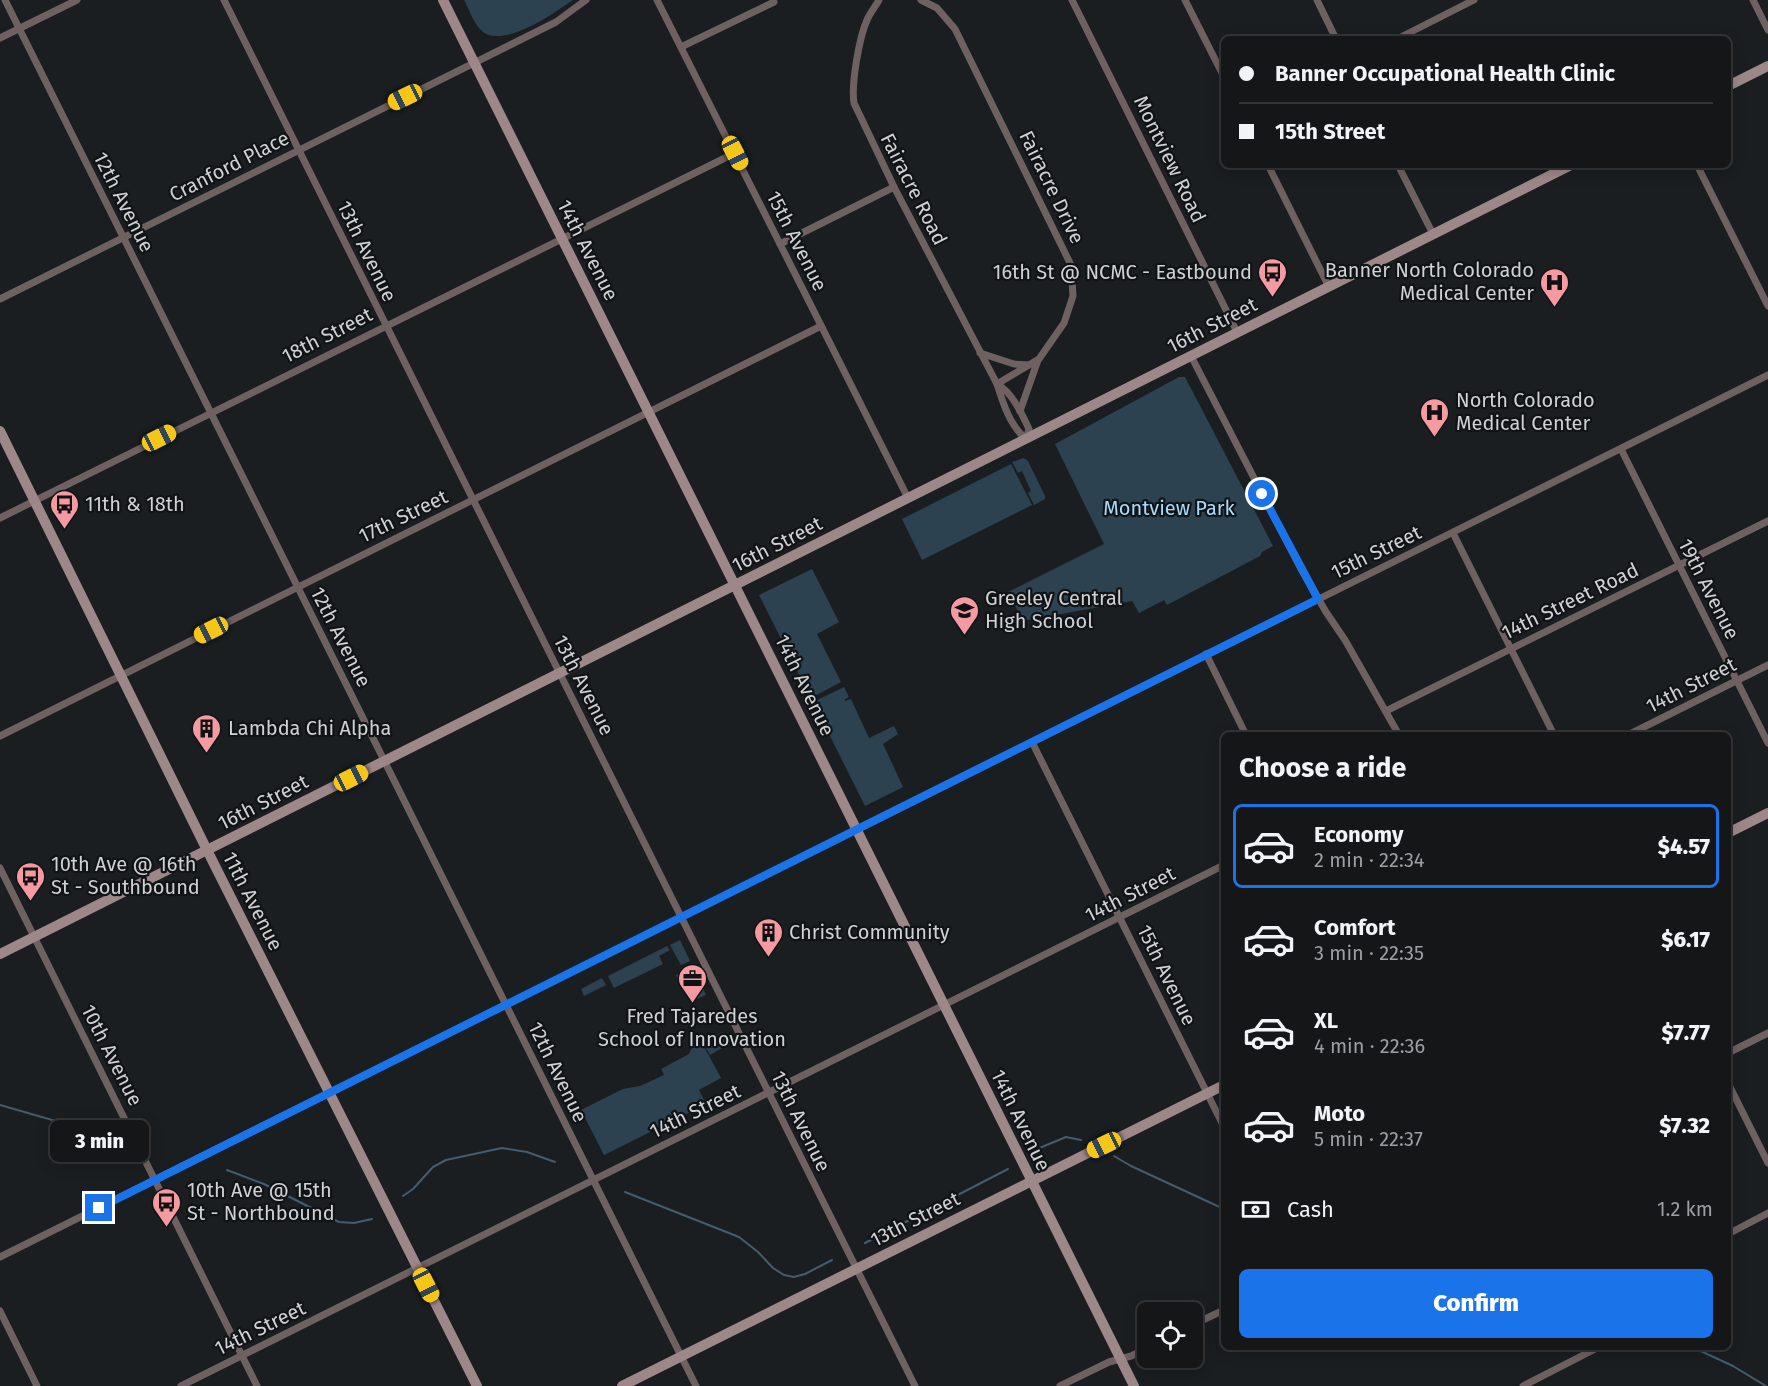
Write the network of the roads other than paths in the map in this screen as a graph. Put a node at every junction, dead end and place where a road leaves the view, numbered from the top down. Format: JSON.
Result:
{"nodes":[{"id":1,"x":5,"y":0,"type":"edge"},
{"id":2,"x":77,"y":0,"type":"edge"},
{"id":3,"x":224,"y":0,"type":"edge"},
{"id":4,"x":443,"y":0,"type":"edge"},
{"id":5,"x":586,"y":0,"type":"edge"},
{"id":6,"x":657,"y":0,"type":"edge"},
{"id":7,"x":773,"y":0,"type":"edge"},
{"id":8,"x":879,"y":0,"type":"edge"},
{"id":9,"x":921,"y":0,"type":"edge"},
{"id":10,"x":1072,"y":0,"type":"edge"},
{"id":11,"x":1185,"y":0,"type":"edge"},
{"id":12,"x":1317,"y":0,"type":"edge"},
{"id":13,"x":1474,"y":0,"type":"edge"},
{"id":14,"x":1753,"y":0,"type":"edge"},
{"id":15,"x":1463,"y":2,"type":"edge"},
{"id":16,"x":19,"y":29,"type":"junction"},
{"id":17,"x":1768,"y":30,"type":"edge"},
{"id":18,"x":1335,"y":36,"type":"edge"},
{"id":19,"x":1402,"y":36,"type":"edge"},
{"id":20,"x":0,"y":38,"type":"edge"},
{"id":21,"x":681,"y":46,"type":"junction"},
{"id":22,"x":474,"y":63,"type":"junction"},
{"id":23,"x":1768,"y":66,"type":"edge"},
{"id":24,"x":1221,"y":71,"type":"edge"},
{"id":25,"x":1731,"y":84,"type":"edge"},
{"id":26,"x":299,"y":150,"type":"junction"},
{"id":27,"x":735,"y":153,"type":"junction"},
{"id":28,"x":1270,"y":168,"type":"edge"},
{"id":29,"x":1400,"y":168,"type":"edge"},
{"id":30,"x":1565,"y":168,"type":"edge"},
{"id":31,"x":1699,"y":168,"type":"edge"},
{"id":32,"x":894,"y":187,"type":"junction"},
{"id":33,"x":1433,"y":234,"type":"junction"},
{"id":34,"x":123,"y":237,"type":"junction"},
{"id":35,"x":561,"y":238,"type":"junction"},
{"id":36,"x":780,"y":244,"type":"junction"},
{"id":37,"x":1329,"y":286,"type":"junction"},
{"id":38,"x":0,"y":299,"type":"edge"},
{"id":39,"x":1768,"y":306,"type":"edge"},
{"id":40,"x":385,"y":325,"type":"junction"},
{"id":41,"x":821,"y":326,"type":"junction"},
{"id":42,"x":1237,"y":332,"type":"junction"},
{"id":43,"x":980,"y":353,"type":"junction"},
{"id":44,"x":1191,"y":356,"type":"junction"},
{"id":45,"x":1039,"y":359,"type":"junction"},
{"id":46,"x":1029,"y":365,"type":"junction"},
{"id":47,"x":1768,"y":375,"type":"edge"},
{"id":48,"x":997,"y":384,"type":"junction"},
{"id":49,"x":1020,"y":411,"type":"junction"},
{"id":50,"x":210,"y":412,"type":"junction"},
{"id":51,"x":648,"y":412,"type":"junction"},
{"id":52,"x":0,"y":431,"type":"edge"},
{"id":53,"x":1026,"y":439,"type":"junction"},
{"id":54,"x":1621,"y":449,"type":"junction"},
{"id":55,"x":908,"y":498,"type":"junction"},
{"id":56,"x":472,"y":500,"type":"junction"},
{"id":57,"x":34,"y":501,"type":"junction"},
{"id":58,"x":0,"y":518,"type":"edge"},
{"id":59,"x":1768,"y":521,"type":"edge"},
{"id":60,"x":1453,"y":533,"type":"junction"},
{"id":61,"x":1679,"y":565,"type":"junction"},
{"id":62,"x":735,"y":585,"type":"junction"},
{"id":63,"x":297,"y":587,"type":"junction"},
{"id":64,"x":1318,"y":599,"type":"junction"},
{"id":65,"x":1511,"y":649,"type":"junction"},
{"id":66,"x":1206,"y":654,"type":"junction"},
{"id":67,"x":1768,"y":665,"type":"edge"},
{"id":68,"x":560,"y":673,"type":"junction"},
{"id":69,"x":122,"y":675,"type":"junction"},
{"id":70,"x":1737,"y":681,"type":"junction"},
{"id":71,"x":1386,"y":711,"type":"junction"},
{"id":72,"x":1245,"y":732,"type":"edge"},
{"id":73,"x":1397,"y":732,"type":"edge"},
{"id":74,"x":1552,"y":732,"type":"edge"},
{"id":75,"x":1634,"y":732,"type":"edge"},
{"id":76,"x":0,"y":736,"type":"edge"},
{"id":77,"x":1032,"y":742,"type":"junction"},
{"id":78,"x":1768,"y":743,"type":"edge"},
{"id":79,"x":384,"y":761,"type":"junction"},
{"id":80,"x":1768,"y":813,"type":"edge"},
{"id":81,"x":856,"y":829,"type":"junction"},
{"id":82,"x":1731,"y":832,"type":"edge"},
{"id":83,"x":207,"y":850,"type":"junction"},
{"id":84,"x":1221,"y":867,"type":"edge"},
{"id":85,"x":0,"y":868,"type":"edge"},
{"id":86,"x":681,"y":916,"type":"junction"},
{"id":87,"x":1120,"y":917,"type":"junction"},
{"id":88,"x":34,"y":937,"type":"junction"},
{"id":89,"x":0,"y":954,"type":"edge"},
{"id":90,"x":506,"y":1004,"type":"junction"},
{"id":91,"x":944,"y":1005,"type":"junction"},
{"id":92,"x":1768,"y":1033,"type":"edge"},
{"id":93,"x":1731,"y":1052,"type":"edge"},
{"id":94,"x":1221,"y":1087,"type":"edge"},
{"id":95,"x":1731,"y":1089,"type":"edge"},
{"id":96,"x":330,"y":1093,"type":"junction"},
{"id":97,"x":769,"y":1094,"type":"junction"},
{"id":98,"x":1207,"y":1094,"type":"junction"},
{"id":99,"x":1221,"y":1121,"type":"edge"},
{"id":100,"x":1768,"y":1164,"type":"edge"},
{"id":101,"x":155,"y":1180,"type":"junction"},
{"id":102,"x":593,"y":1180,"type":"junction"},
{"id":103,"x":1032,"y":1181,"type":"junction"},
{"id":104,"x":1768,"y":1213,"type":"edge"},
{"id":105,"x":1731,"y":1232,"type":"edge"},
{"id":106,"x":0,"y":1257,"type":"edge"},
{"id":107,"x":417,"y":1268,"type":"junction"},
{"id":108,"x":856,"y":1269,"type":"junction"},
{"id":109,"x":0,"y":1311,"type":"edge"},
{"id":110,"x":1221,"y":1311,"type":"edge"},
{"id":111,"x":1203,"y":1320,"type":"edge"},
{"id":112,"x":1593,"y":1350,"type":"edge"},
{"id":113,"x":1137,"y":1353,"type":"edge"},
{"id":114,"x":242,"y":1356,"type":"junction"},
{"id":115,"x":681,"y":1357,"type":"junction"},
{"id":116,"x":1120,"y":1358,"type":"junction"},
{"id":117,"x":37,"y":1386,"type":"edge"},
{"id":118,"x":181,"y":1386,"type":"edge"},
{"id":119,"x":257,"y":1386,"type":"edge"},
{"id":120,"x":477,"y":1386,"type":"edge"},
{"id":121,"x":622,"y":1386,"type":"edge"},
{"id":122,"x":696,"y":1386,"type":"edge"},
{"id":123,"x":915,"y":1386,"type":"edge"},
{"id":124,"x":1060,"y":1386,"type":"edge"},
{"id":125,"x":1134,"y":1386,"type":"edge"},
{"id":126,"x":1523,"y":1386,"type":"edge"}],
"edges":[{"from":1,"to":16,"type":"street","name":"12th Avenue"},
{"from":2,"to":16,"type":"street"},
{"from":3,"to":26,"type":"street","name":"13th Avenue"},
{"from":4,"to":22,"type":"main road","name":"14th Avenue"},
{"from":5,"to":22,"type":"street","name":"Cranford Place"},
{"from":6,"to":21,"type":"street","name":"15th Avenue"},
{"from":7,"to":21,"type":"street"},
{"from":8,"to":32,"type":"street","name":"Fairacre Road"},
{"from":9,"to":45,"type":"street","name":"Fairacre Drive"},
{"from":10,"to":42,"type":"street","name":"Montview Road"},
{"from":11,"to":24,"type":"street"},
{"from":12,"to":18,"type":"street"},
{"from":13,"to":15,"type":"street"},
{"from":14,"to":17,"type":"street"},
{"from":15,"to":19,"type":"street"},
{"from":16,"to":20,"type":"street"},
{"from":16,"to":34,"type":"street","name":"12th Avenue"},
{"from":21,"to":27,"type":"street","name":"15th Avenue"},
{"from":22,"to":26,"type":"street","name":"Cranford Place"},
{"from":22,"to":35,"type":"main road","name":"14th Avenue"},
{"from":23,"to":25,"type":"main road"},
{"from":26,"to":34,"type":"street","name":"Cranford Place"},
{"from":26,"to":40,"type":"street","name":"13th Avenue"},
{"from":27,"to":35,"type":"street","name":"18th Street"},
{"from":27,"to":36,"type":"street","name":"15th Avenue"},
{"from":28,"to":37,"type":"street"},
{"from":29,"to":33,"type":"street"},
{"from":30,"to":33,"type":"main road","name":"16th Street"},
{"from":31,"to":39,"type":"street"},
{"from":32,"to":36,"type":"street"},
{"from":32,"to":43,"type":"street","name":"Fairacre Road"},
{"from":33,"to":37,"type":"main road","name":"16th Street"},
{"from":34,"to":38,"type":"street","name":"Cranford Place"},
{"from":34,"to":50,"type":"street","name":"12th Avenue"},
{"from":35,"to":40,"type":"street","name":"18th Street"},
{"from":35,"to":51,"type":"main road","name":"14th Avenue"},
{"from":36,"to":41,"type":"street","name":"15th Avenue"},
{"from":37,"to":42,"type":"main road","name":"16th Street"},
{"from":40,"to":50,"type":"street","name":"18th Street"},
{"from":40,"to":56,"type":"street","name":"13th Avenue"},
{"from":41,"to":51,"type":"street","name":"17th Street"},
{"from":41,"to":55,"type":"street","name":"15th Avenue"},
{"from":42,"to":44,"type":"main road","name":"16th Street"},
{"from":43,"to":46,"type":"street"},
{"from":43,"to":48,"type":"street","name":"Fairacre Road"},
{"from":44,"to":53,"type":"main road","name":"16th Street"},
{"from":44,"to":64,"type":"street"},
{"from":45,"to":46,"type":"street","name":"Fairacre Drive"},
{"from":45,"to":49,"type":"street"},
{"from":46,"to":48,"type":"street","name":"Fairacre Drive"},
{"from":47,"to":54,"type":"street","name":"15th Street"},
{"from":48,"to":49,"type":"street","name":"Fairacre Road"},
{"from":48,"to":53,"type":"street","name":"Fairacre Road"},
{"from":49,"to":53,"type":"street","name":"Fairacre Road"},
{"from":50,"to":57,"type":"street","name":"18th Street"},
{"from":50,"to":63,"type":"street","name":"12th Avenue"},
{"from":51,"to":56,"type":"street","name":"17th Street"},
{"from":51,"to":62,"type":"main road","name":"14th Avenue"},
{"from":52,"to":57,"type":"main road","name":"11th Avenue"},
{"from":53,"to":55,"type":"main road","name":"16th Street"},
{"from":54,"to":60,"type":"street","name":"15th Street"},
{"from":54,"to":61,"type":"street","name":"19th Avenue"},
{"from":55,"to":62,"type":"main road","name":"16th Street"},
{"from":56,"to":63,"type":"street","name":"17th Street"},
{"from":56,"to":68,"type":"street","name":"13th Avenue"},
{"from":57,"to":58,"type":"street","name":"18th Street"},
{"from":57,"to":69,"type":"main road","name":"11th Avenue"},
{"from":59,"to":61,"type":"street","name":"14th Street Road"},
{"from":60,"to":64,"type":"street","name":"15th Street"},
{"from":60,"to":65,"type":"street"},
{"from":61,"to":65,"type":"street","name":"14th Street Road"},
{"from":61,"to":70,"type":"street","name":"19th Avenue"},
{"from":62,"to":68,"type":"main road","name":"16th Street"},
{"from":62,"to":81,"type":"main road","name":"14th Avenue"},
{"from":63,"to":69,"type":"street","name":"17th Street"},
{"from":63,"to":79,"type":"street","name":"12th Avenue"},
{"from":64,"to":66,"type":"street","name":"15th Street"},
{"from":64,"to":71,"type":"street"},
{"from":65,"to":71,"type":"street","name":"14th Street Road"},
{"from":65,"to":74,"type":"street"},
{"from":66,"to":72,"type":"street"},
{"from":66,"to":77,"type":"street","name":"15th Street"},
{"from":67,"to":70,"type":"street","name":"14th Street"},
{"from":68,"to":79,"type":"main road","name":"16th Street"},
{"from":68,"to":86,"type":"street","name":"13th Avenue"},
{"from":69,"to":76,"type":"street","name":"17th Street"},
{"from":69,"to":83,"type":"main road","name":"11th Avenue"},
{"from":70,"to":75,"type":"street","name":"14th Street"},
{"from":70,"to":78,"type":"street","name":"19th Avenue"},
{"from":71,"to":73,"type":"street"},
{"from":77,"to":81,"type":"street","name":"15th Street"},
{"from":77,"to":87,"type":"street","name":"15th Avenue"},
{"from":79,"to":83,"type":"main road","name":"16th Street"},
{"from":79,"to":90,"type":"street","name":"12th Avenue"},
{"from":80,"to":82,"type":"main road"},
{"from":81,"to":86,"type":"street","name":"15th Street"},
{"from":81,"to":91,"type":"main road","name":"14th Avenue"},
{"from":83,"to":88,"type":"main road","name":"16th Street"},
{"from":83,"to":96,"type":"main road","name":"11th Avenue"},
{"from":84,"to":87,"type":"street","name":"14th Street"},
{"from":85,"to":88,"type":"street","name":"10th Avenue"},
{"from":86,"to":90,"type":"street","name":"15th Street"},
{"from":86,"to":97,"type":"street","name":"13th Avenue"},
{"from":87,"to":91,"type":"street","name":"14th Street"},
{"from":87,"to":98,"type":"street","name":"15th Avenue"},
{"from":88,"to":89,"type":"main road","name":"16th Street"},
{"from":88,"to":101,"type":"street","name":"10th Avenue"},
{"from":90,"to":96,"type":"street","name":"15th Street"},
{"from":90,"to":102,"type":"street","name":"12th Avenue"},
{"from":91,"to":97,"type":"street","name":"14th Street"},
{"from":91,"to":103,"type":"main road","name":"14th Avenue"},
{"from":92,"to":93,"type":"street"},
{"from":94,"to":98,"type":"main road","name":"13th Street"},
{"from":95,"to":100,"type":"street"},
{"from":96,"to":101,"type":"street","name":"15th Street"},
{"from":96,"to":107,"type":"main road","name":"11th Avenue"},
{"from":97,"to":102,"type":"street","name":"14th Street"},
{"from":97,"to":108,"type":"street","name":"13th Avenue"},
{"from":98,"to":99,"type":"street","name":"15th Avenue"},
{"from":98,"to":103,"type":"main road","name":"13th Street"},
{"from":101,"to":106,"type":"street","name":"15th Street"},
{"from":101,"to":114,"type":"street","name":"10th Avenue"},
{"from":102,"to":107,"type":"street","name":"14th Street"},
{"from":102,"to":115,"type":"street","name":"12th Avenue"},
{"from":103,"to":108,"type":"main road","name":"13th Street"},
{"from":103,"to":116,"type":"main road","name":"14th Avenue"},
{"from":104,"to":105,"type":"street"},
{"from":107,"to":114,"type":"street","name":"14th Street"},
{"from":107,"to":120,"type":"main road","name":"11th Avenue"},
{"from":108,"to":115,"type":"main road","name":"13th Street"},
{"from":108,"to":123,"type":"street","name":"13th Avenue"},
{"from":109,"to":117,"type":"street"},
{"from":110,"to":111,"type":"street"},
{"from":112,"to":126,"type":"street"},
{"from":113,"to":116,"type":"street"},
{"from":114,"to":118,"type":"street","name":"14th Street"},
{"from":114,"to":119,"type":"street","name":"10th Avenue"},
{"from":115,"to":121,"type":"main road","name":"13th Street"},
{"from":115,"to":122,"type":"street","name":"12th Avenue"},
{"from":116,"to":124,"type":"street"},
{"from":116,"to":125,"type":"main road","name":"14th Avenue"}]}
